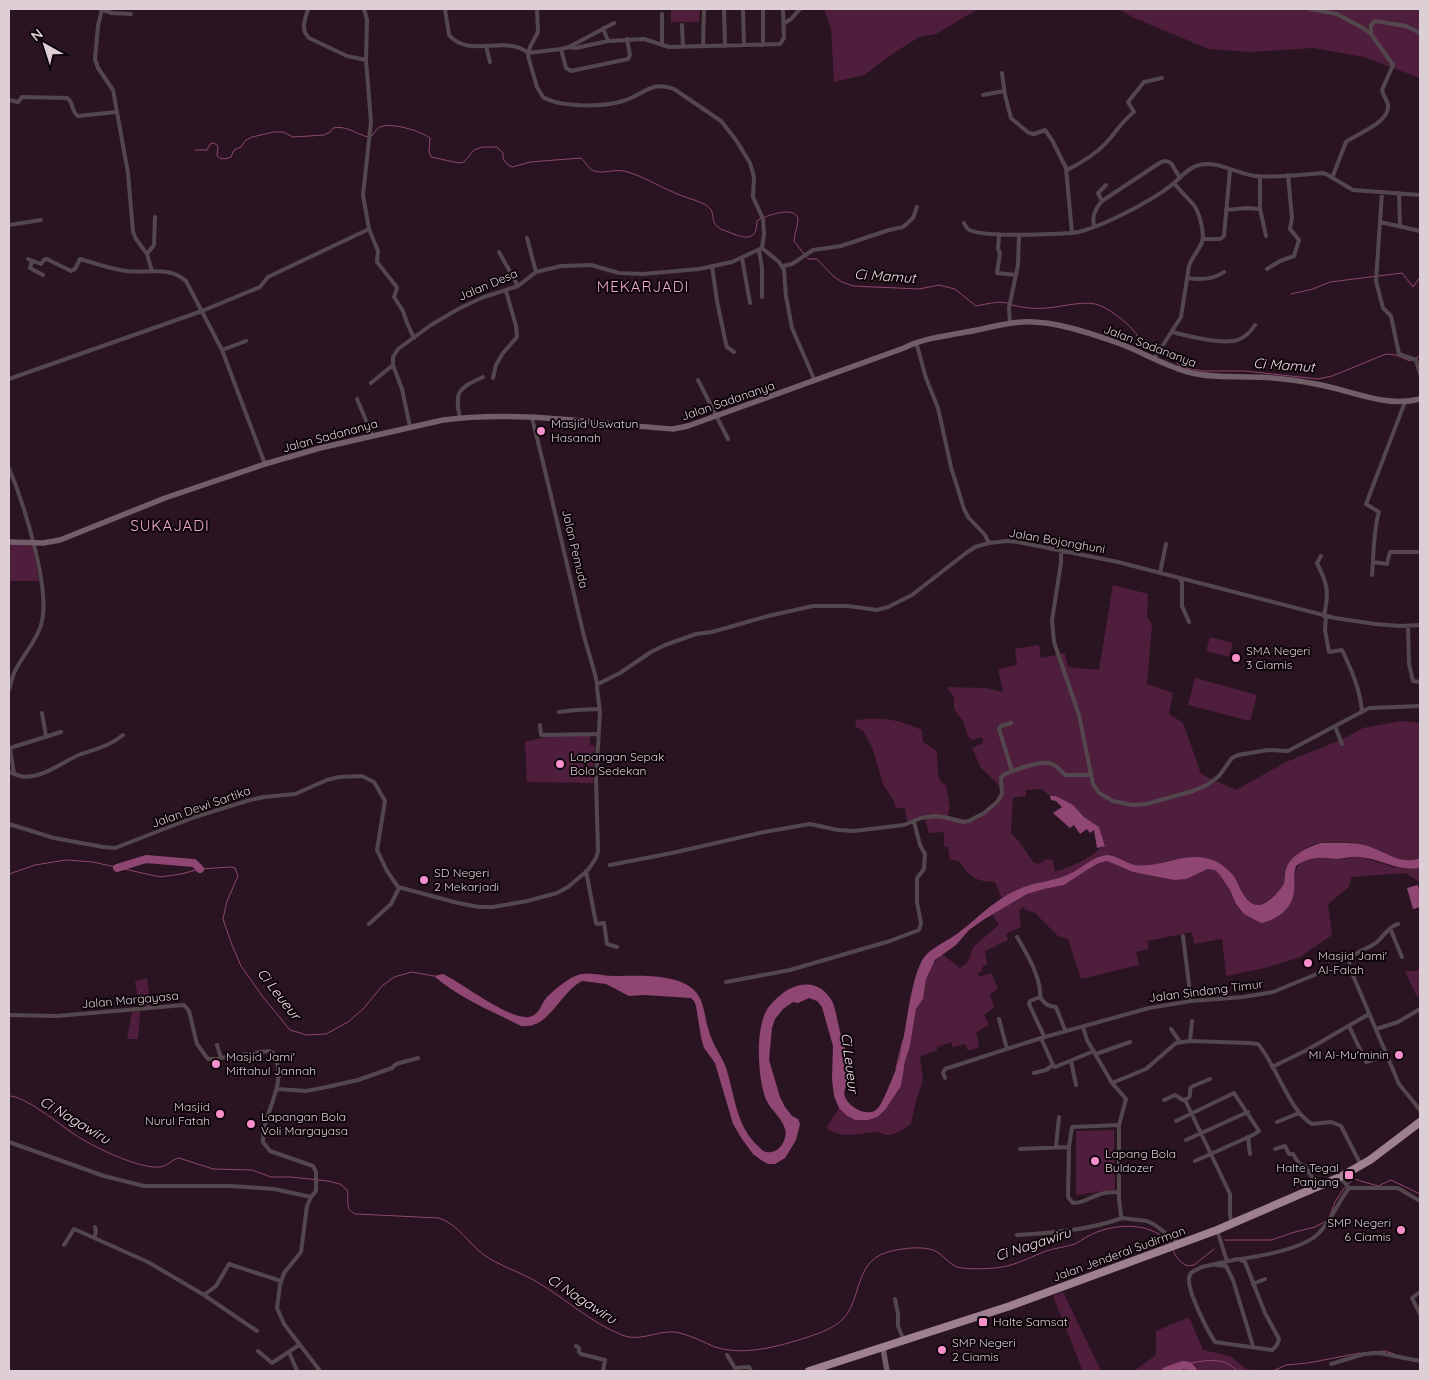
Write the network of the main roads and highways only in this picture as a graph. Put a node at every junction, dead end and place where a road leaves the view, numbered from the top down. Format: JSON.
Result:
{"nodes":[{"id":1,"x":1420,"y":1122,"type":"edge"},
{"id":2,"x":809,"y":1371,"type":"edge"}],
"edges":[{"from":1,"to":2,"type":"highway","name":"Jalan Jenderal Sudirman"}]}
